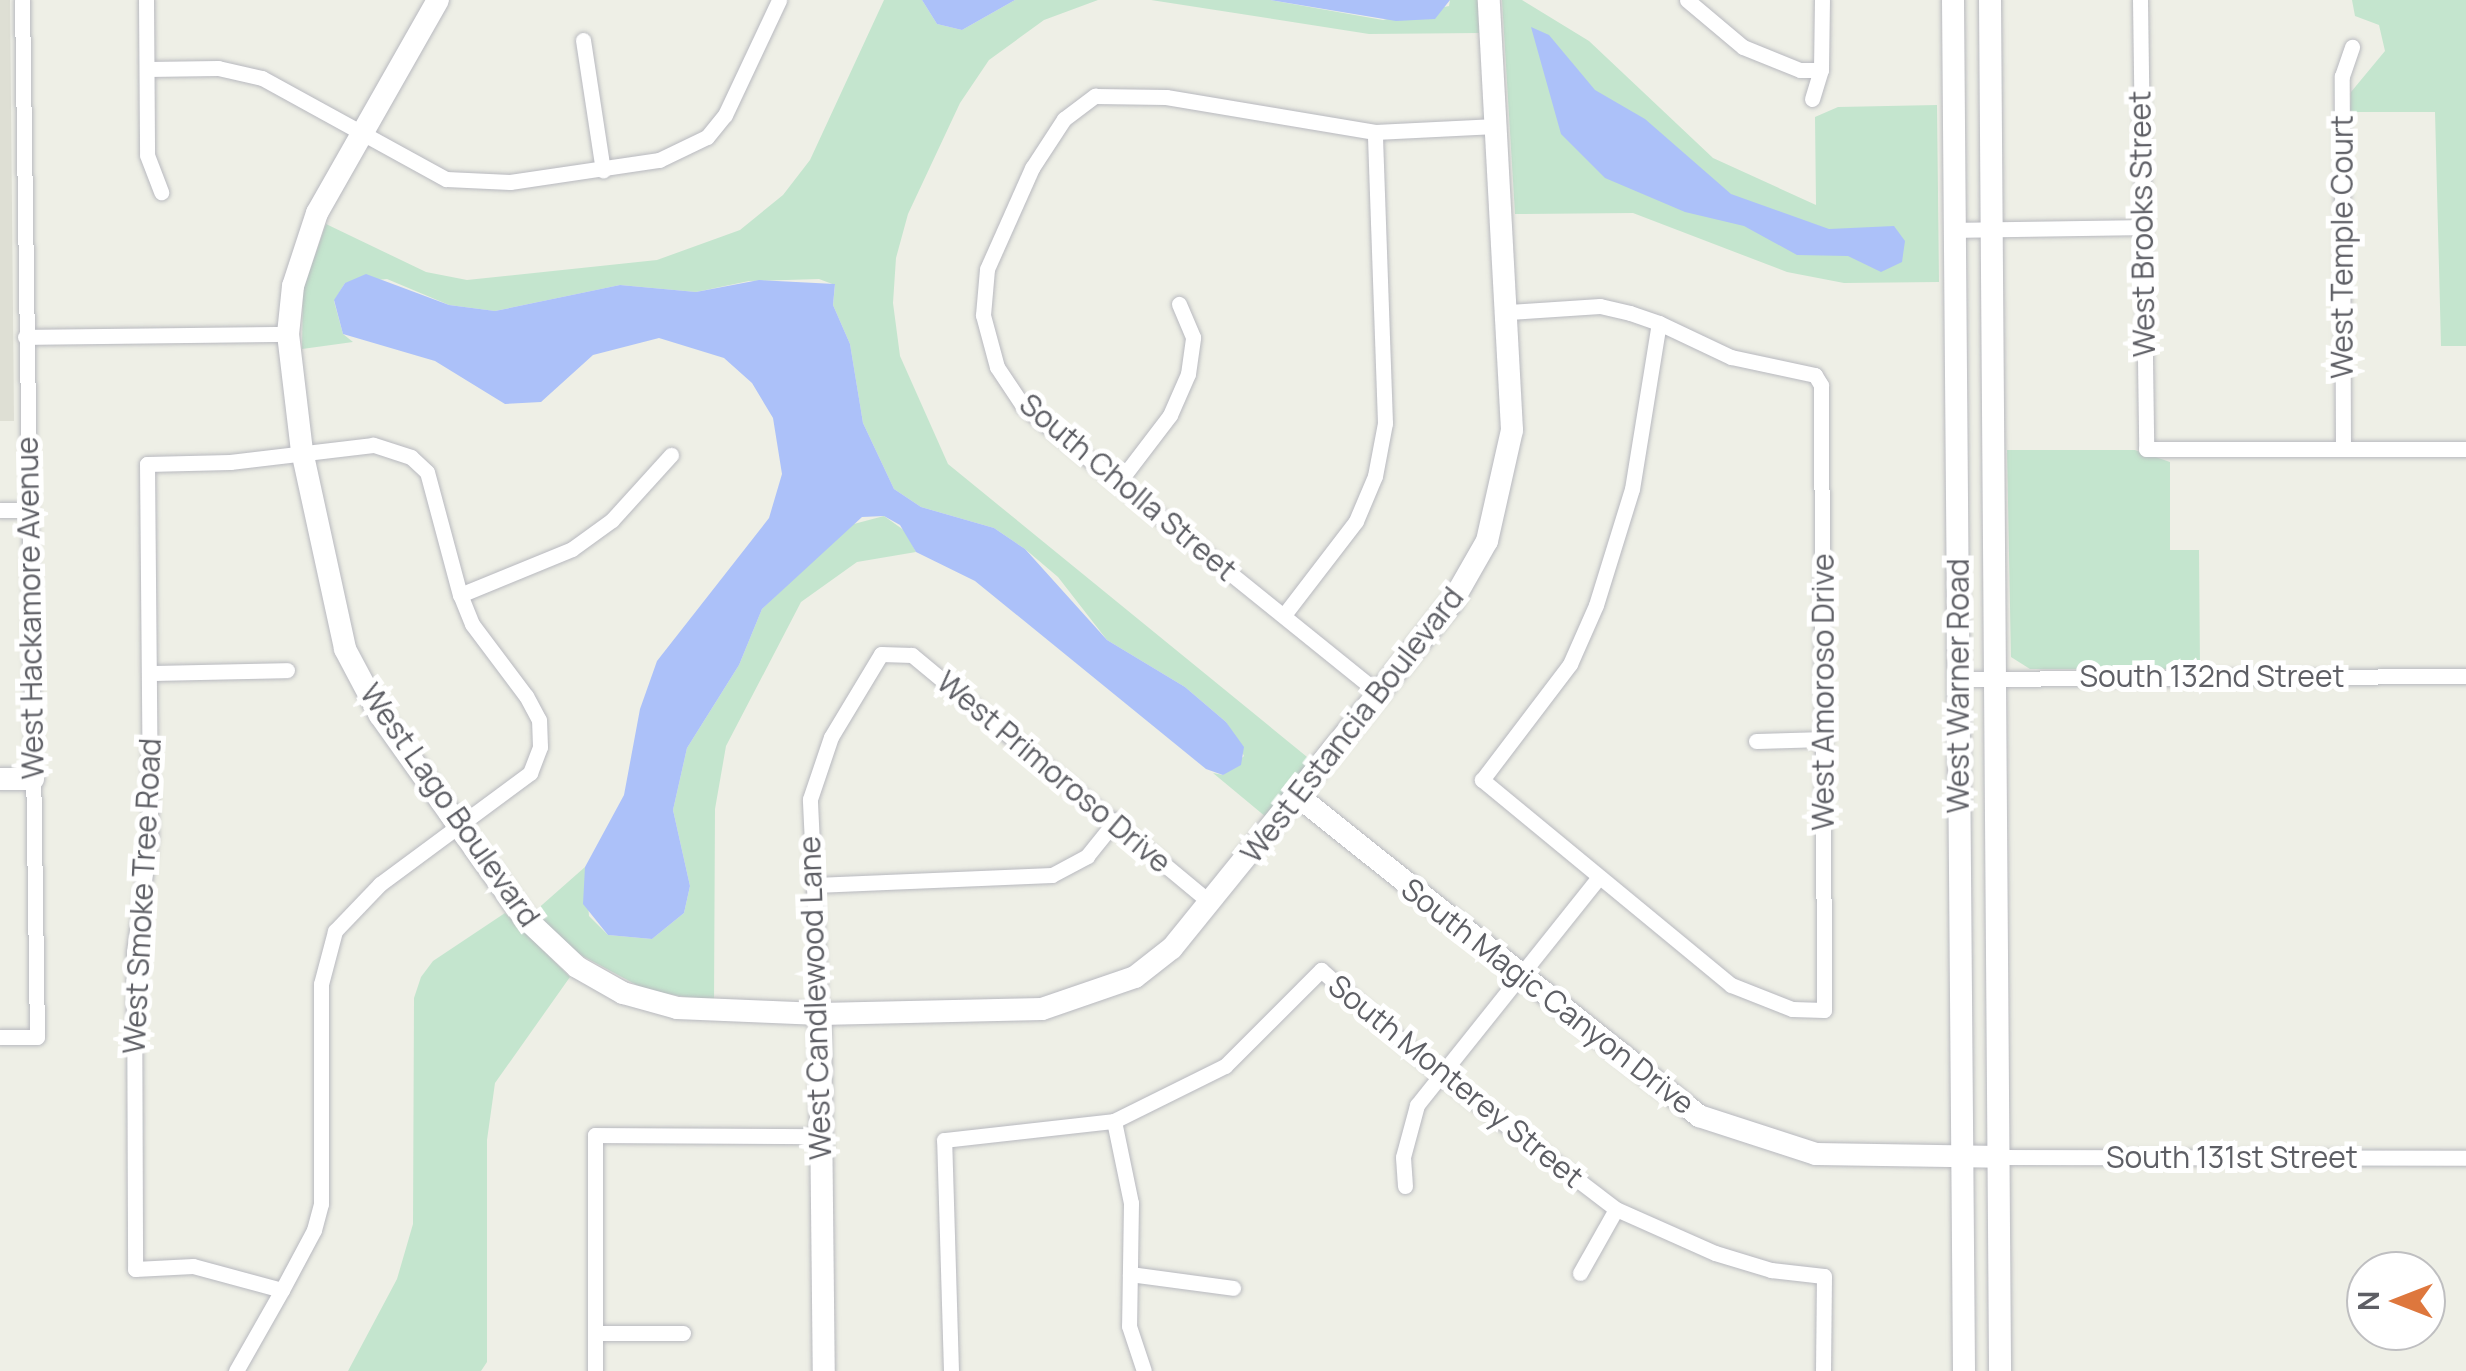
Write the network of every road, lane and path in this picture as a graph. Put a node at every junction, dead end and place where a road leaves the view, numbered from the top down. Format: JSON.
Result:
{"nodes":[{"id":1,"x":22,"y":0,"type":"edge"},
{"id":2,"x":146,"y":0,"type":"edge"},
{"id":3,"x":438,"y":0,"type":"edge"},
{"id":4,"x":779,"y":0,"type":"edge"},
{"id":5,"x":1490,"y":0,"type":"edge"},
{"id":6,"x":1687,"y":0,"type":"edge"},
{"id":7,"x":1822,"y":0,"type":"edge"},
{"id":8,"x":1953,"y":0,"type":"edge"},
{"id":9,"x":1990,"y":0,"type":"edge"},
{"id":10,"x":2140,"y":0,"type":"edge"},
{"id":11,"x":583,"y":40,"type":"dead end"},
{"id":12,"x":2352,"y":47,"type":"dead end"},
{"id":13,"x":147,"y":69,"type":"junction"},
{"id":14,"x":1821,"y":70,"type":"junction"},
{"id":15,"x":1812,"y":99,"type":"dead end"},
{"id":16,"x":1496,"y":126,"type":"junction"},
{"id":17,"x":363,"y":132,"type":"junction"},
{"id":18,"x":1375,"y":132,"type":"junction"},
{"id":19,"x":602,"y":170,"type":"junction"},
{"id":20,"x":161,"y":192,"type":"dead end"},
{"id":21,"x":2142,"y":228,"type":"junction"},
{"id":22,"x":1992,"y":229,"type":"junction"},
{"id":23,"x":1955,"y":230,"type":"junction"},
{"id":24,"x":1179,"y":304,"type":"dead end"},
{"id":25,"x":1509,"y":312,"type":"junction"},
{"id":26,"x":1660,"y":323,"type":"junction"},
{"id":27,"x":288,"y":334,"type":"junction"},
{"id":28,"x":25,"y":337,"type":"junction"},
{"id":29,"x":2343,"y":449,"type":"junction"},
{"id":30,"x":2466,"y":449,"type":"edge"},
{"id":31,"x":302,"y":451,"type":"junction"},
{"id":32,"x":672,"y":454,"type":"dead end"},
{"id":33,"x":1119,"y":482,"type":"junction"},
{"id":34,"x":0,"y":510,"type":"edge"},
{"id":35,"x":28,"y":510,"type":"junction"},
{"id":36,"x":460,"y":594,"type":"junction"},
{"id":37,"x":1284,"y":615,"type":"junction"},
{"id":38,"x":892,"y":651,"type":"joint"},
{"id":39,"x":286,"y":670,"type":"dead end"},
{"id":40,"x":149,"y":673,"type":"junction"},
{"id":41,"x":1995,"y":676,"type":"junction"},
{"id":42,"x":2466,"y":676,"type":"edge"},
{"id":43,"x":1958,"y":679,"type":"junction"},
{"id":44,"x":1381,"y":695,"type":"junction"},
{"id":45,"x":1825,"y":739,"type":"junction"},
{"id":46,"x":1756,"y":741,"type":"dead end"},
{"id":47,"x":0,"y":779,"type":"edge"},
{"id":48,"x":33,"y":779,"type":"junction"},
{"id":49,"x":1298,"y":797,"type":"junction"},
{"id":50,"x":1116,"y":820,"type":"junction"},
{"id":51,"x":460,"y":828,"type":"junction"},
{"id":52,"x":1598,"y":878,"type":"junction"},
{"id":53,"x":815,"y":884,"type":"junction"},
{"id":54,"x":1210,"y":902,"type":"junction"},
{"id":55,"x":1521,"y":976,"type":"junction"},
{"id":56,"x":820,"y":1014,"type":"junction"},
{"id":57,"x":0,"y":1038,"type":"edge"},
{"id":58,"x":1438,"y":1073,"type":"junction"},
{"id":59,"x":1114,"y":1121,"type":"junction"},
{"id":60,"x":820,"y":1136,"type":"junction"},
{"id":61,"x":1962,"y":1157,"type":"junction"},
{"id":62,"x":1999,"y":1157,"type":"junction"},
{"id":63,"x":2466,"y":1158,"type":"edge"},
{"id":64,"x":1405,"y":1186,"type":"dead end"},
{"id":65,"x":1616,"y":1209,"type":"junction"},
{"id":66,"x":1580,"y":1273,"type":"dead end"},
{"id":67,"x":1130,"y":1274,"type":"junction"},
{"id":68,"x":1233,"y":1288,"type":"dead end"},
{"id":69,"x":282,"y":1290,"type":"junction"},
{"id":70,"x":594,"y":1333,"type":"junction"},
{"id":71,"x":683,"y":1333,"type":"dead end"},
{"id":72,"x":236,"y":1371,"type":"edge"},
{"id":73,"x":595,"y":1371,"type":"edge"},
{"id":74,"x":824,"y":1371,"type":"edge"},
{"id":75,"x":951,"y":1371,"type":"edge"},
{"id":76,"x":1144,"y":1371,"type":"edge"},
{"id":77,"x":1823,"y":1371,"type":"edge"},
{"id":78,"x":1964,"y":1371,"type":"edge"},
{"id":79,"x":2000,"y":1371,"type":"edge"}],
"edges":[{"from":1,"to":28,"type":"street","name":"West Hackamore Avenue"},
{"from":2,"to":13,"type":"street"},
{"from":3,"to":17,"type":"street","name":"West Lago Boulevard"},
{"from":4,"to":19,"type":"street"},
{"from":5,"to":16,"type":"street","name":"West Estancia Boulevard"},
{"from":6,"to":14,"type":"street"},
{"from":7,"to":14,"type":"street"},
{"from":8,"to":23,"type":"street","name":"West Warner Road"},
{"from":9,"to":22,"type":"street","name":"West Warner Road"},
{"from":10,"to":21,"type":"street","name":"West Brooks Street"},
{"from":11,"to":19,"type":"street"},
{"from":12,"to":29,"type":"street","name":"West Temple Court"},
{"from":13,"to":17,"type":"street"},
{"from":13,"to":20,"type":"street"},
{"from":14,"to":15,"type":"street"},
{"from":16,"to":18,"type":"street"},
{"from":16,"to":25,"type":"street","name":"West Estancia Boulevard"},
{"from":17,"to":19,"type":"street"},
{"from":17,"to":27,"type":"street","name":"West Lago Boulevard"},
{"from":18,"to":33,"type":"street","name":"South Cholla Street"},
{"from":18,"to":37,"type":"street"},
{"from":21,"to":22,"type":"street"},
{"from":21,"to":29,"type":"street","name":"West Brooks Street"},
{"from":22,"to":23,"type":"street"},
{"from":22,"to":41,"type":"street","name":"West Warner Road"},
{"from":23,"to":43,"type":"street","name":"West Warner Road"},
{"from":24,"to":33,"type":"street"},
{"from":25,"to":26,"type":"street"},
{"from":25,"to":44,"type":"street","name":"West Estancia Boulevard"},
{"from":26,"to":45,"type":"street","name":"West Amoroso Drive"},
{"from":26,"to":52,"type":"street"},
{"from":27,"to":28,"type":"street"},
{"from":27,"to":31,"type":"street","name":"West Lago Boulevard"},
{"from":28,"to":35,"type":"street","name":"West Hackamore Avenue"},
{"from":29,"to":30,"type":"street"},
{"from":31,"to":36,"type":"street"},
{"from":31,"to":40,"type":"street","name":"West Smoke Tree Road"},
{"from":31,"to":51,"type":"street","name":"West Lago Boulevard"},
{"from":32,"to":36,"type":"street"},
{"from":33,"to":37,"type":"street","name":"South Cholla Street"},
{"from":34,"to":35,"type":"street"},
{"from":35,"to":48,"type":"street","name":"West Hackamore Avenue"},
{"from":36,"to":51,"type":"street"},
{"from":37,"to":44,"type":"street","name":"South Cholla Street"},
{"from":38,"to":50,"type":"street","name":"West Primoroso Drive"},
{"from":38,"to":53,"type":"street","name":"West Candlewood Lane"},
{"from":39,"to":40,"type":"street"},
{"from":40,"to":69,"type":"street","name":"West Smoke Tree Road"},
{"from":41,"to":42,"type":"street","name":"South 132nd Street"},
{"from":41,"to":43,"type":"street","name":"South 132nd Street"},
{"from":41,"to":62,"type":"street","name":"West Warner Road"},
{"from":43,"to":61,"type":"street","name":"West Warner Road"},
{"from":44,"to":49,"type":"street","name":"West Estancia Boulevard"},
{"from":45,"to":46,"type":"street"},
{"from":45,"to":52,"type":"street","name":"West Amoroso Drive"},
{"from":47,"to":48,"type":"street"},
{"from":48,"to":57,"type":"street","name":"West Hackamore Avenue"},
{"from":49,"to":54,"type":"street","name":"West Estancia Boulevard"},
{"from":49,"to":55,"type":"street","name":"South Magic Canyon Drive"},
{"from":50,"to":53,"type":"street"},
{"from":50,"to":54,"type":"street","name":"West Primoroso Drive"},
{"from":51,"to":56,"type":"street","name":"West Lago Boulevard"},
{"from":51,"to":69,"type":"street"},
{"from":52,"to":55,"type":"street"},
{"from":53,"to":56,"type":"street","name":"West Candlewood Lane"},
{"from":54,"to":56,"type":"street","name":"West Estancia Boulevard"},
{"from":55,"to":58,"type":"street"},
{"from":55,"to":61,"type":"street","name":"South Magic Canyon Drive"},
{"from":56,"to":60,"type":"street","name":"West Candlewood Lane"},
{"from":58,"to":59,"type":"street","name":"South Monterey Street"},
{"from":58,"to":64,"type":"street"},
{"from":58,"to":65,"type":"street","name":"South Monterey Street"},
{"from":59,"to":67,"type":"street"},
{"from":59,"to":75,"type":"street","name":"South Monterey Street"},
{"from":60,"to":70,"type":"street"},
{"from":60,"to":74,"type":"street","name":"West Candlewood Lane"},
{"from":61,"to":62,"type":"street","name":"South Magic Canyon Drive"},
{"from":61,"to":78,"type":"street","name":"West Warner Road"},
{"from":62,"to":63,"type":"street","name":"South 131st Street"},
{"from":62,"to":79,"type":"street","name":"West Warner Road"},
{"from":65,"to":66,"type":"street"},
{"from":65,"to":77,"type":"street","name":"South Monterey Street"},
{"from":67,"to":68,"type":"street"},
{"from":67,"to":76,"type":"street"},
{"from":69,"to":72,"type":"street"},
{"from":70,"to":71,"type":"street"},
{"from":70,"to":73,"type":"street"}]}
